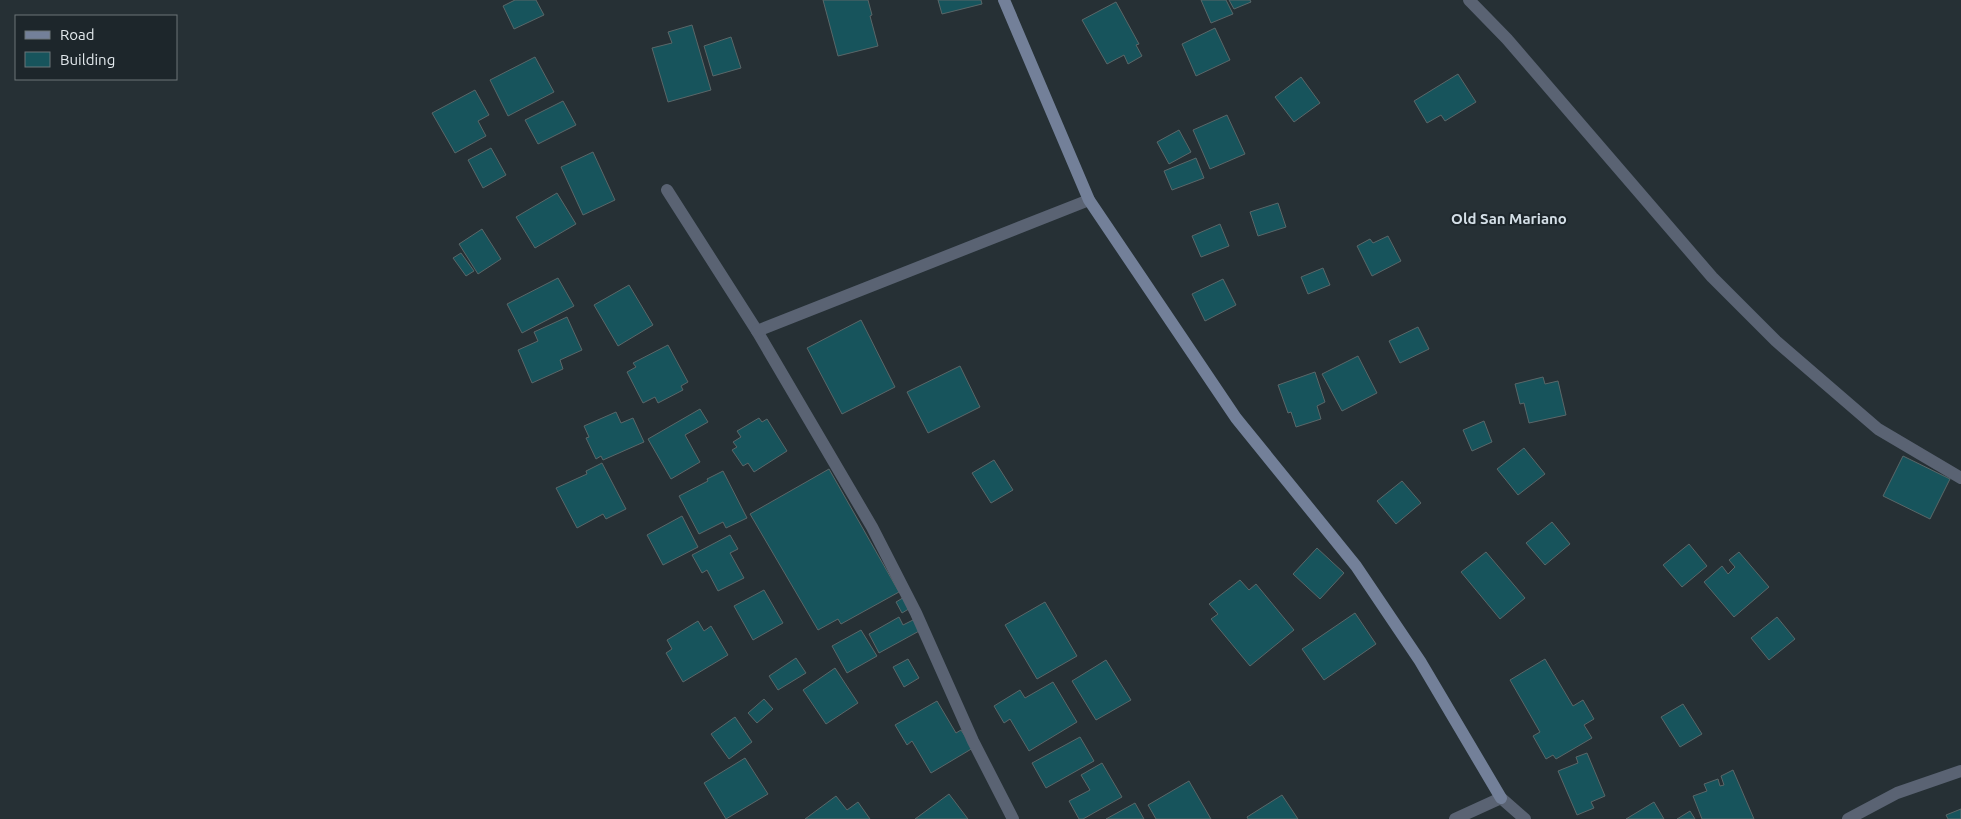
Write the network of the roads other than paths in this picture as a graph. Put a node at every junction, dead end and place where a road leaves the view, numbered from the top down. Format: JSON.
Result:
{"nodes":[{"id":1,"x":1004,"y":0,"type":"edge"},
{"id":2,"x":1469,"y":0,"type":"edge"},
{"id":3,"x":667,"y":190,"type":"dead end"},
{"id":4,"x":1088,"y":200,"type":"junction"},
{"id":5,"x":757,"y":331,"type":"junction"},
{"id":6,"x":1961,"y":478,"type":"edge"},
{"id":7,"x":1961,"y":771,"type":"edge"},
{"id":8,"x":1501,"y":798,"type":"junction"},
{"id":9,"x":1013,"y":819,"type":"edge"},
{"id":10,"x":1455,"y":819,"type":"edge"},
{"id":11,"x":1525,"y":819,"type":"edge"},
{"id":12,"x":1848,"y":819,"type":"edge"}],
"edges":[{"from":1,"to":4,"type":"street"},
{"from":2,"to":6,"type":"street"},
{"from":3,"to":5,"type":"street"},
{"from":4,"to":5,"type":"street"},
{"from":4,"to":8,"type":"street"},
{"from":5,"to":9,"type":"street"},
{"from":7,"to":12,"type":"street"},
{"from":8,"to":10,"type":"street"},
{"from":8,"to":11,"type":"street"}]}
